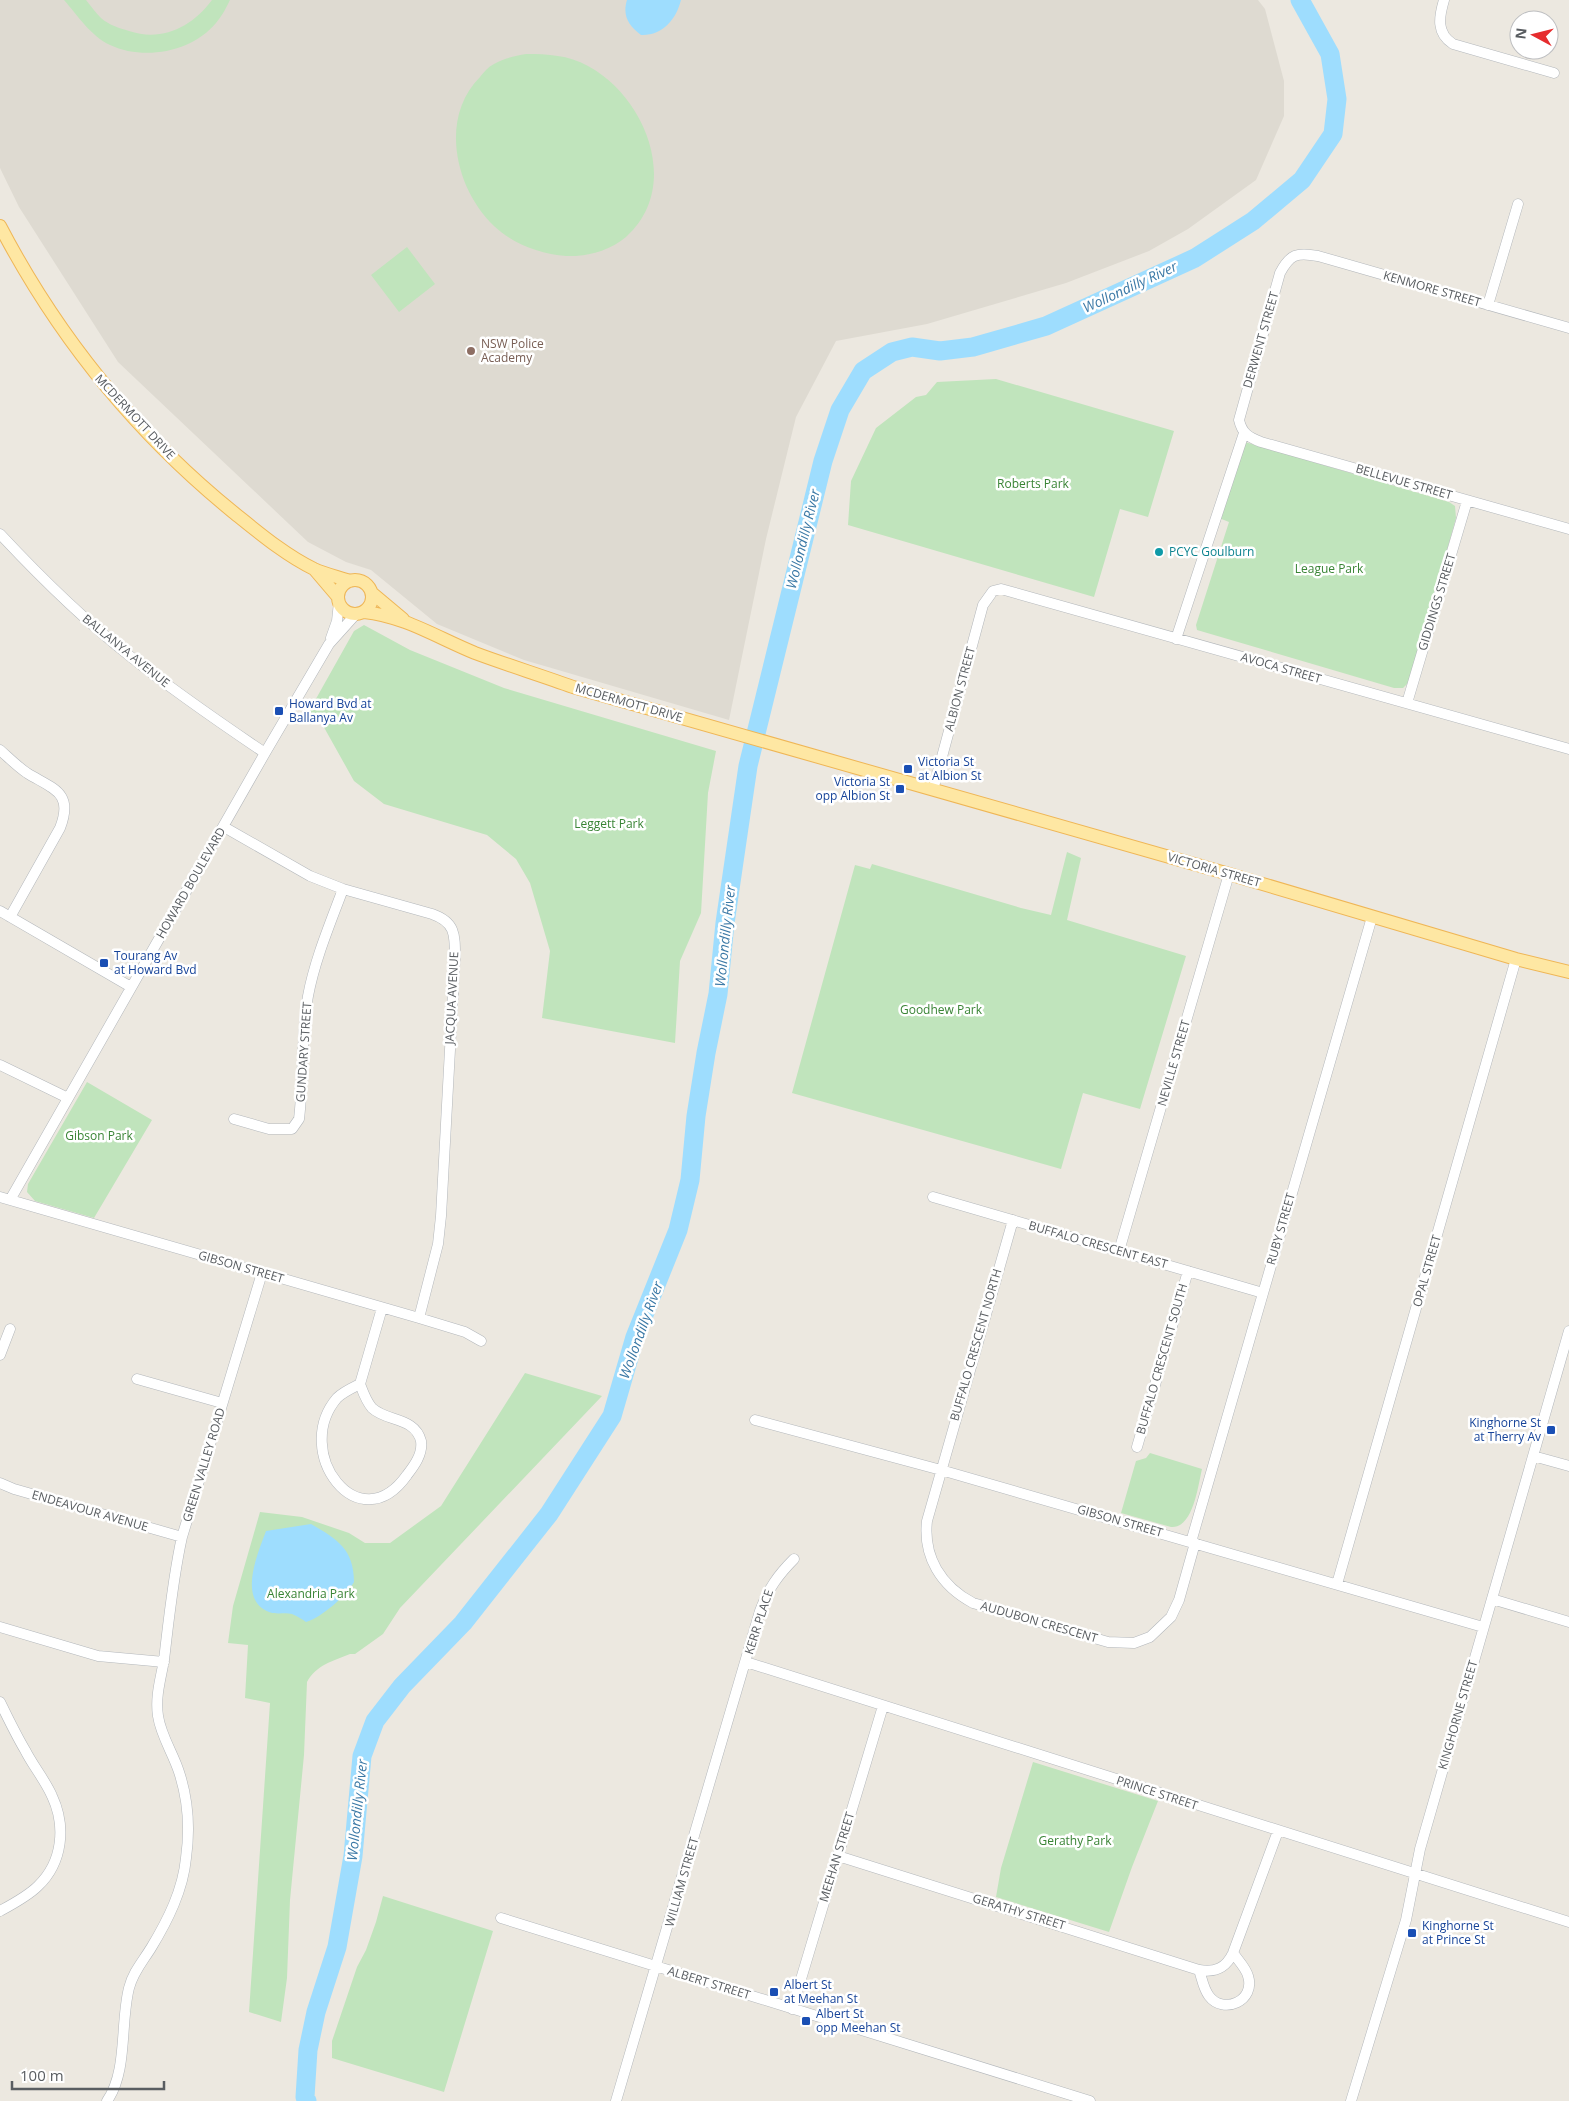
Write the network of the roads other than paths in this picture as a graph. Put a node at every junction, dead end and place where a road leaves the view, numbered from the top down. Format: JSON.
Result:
{"nodes":[{"id":1,"x":1444,"y":0,"type":"edge"},
{"id":2,"x":1554,"y":73,"type":"dead end"},
{"id":3,"x":1518,"y":204,"type":"dead end"},
{"id":4,"x":0,"y":226,"type":"edge"},
{"id":5,"x":1295,"y":255,"type":"joint"},
{"id":6,"x":1488,"y":305,"type":"junction"},
{"id":7,"x":1569,"y":328,"type":"edge"},
{"id":8,"x":1242,"y":432,"type":"junction"},
{"id":9,"x":1468,"y":500,"type":"junction"},
{"id":10,"x":1569,"y":529,"type":"edge"},
{"id":11,"x":0,"y":534,"type":"edge"},
{"id":12,"x":313,"y":568,"type":"junction"},
{"id":13,"x":350,"y":581,"type":"junction"},
{"id":14,"x":993,"y":591,"type":"joint"},
{"id":15,"x":372,"y":593,"type":"junction"},
{"id":16,"x":338,"y":599,"type":"junction"},
{"id":17,"x":360,"y":613,"type":"junction"},
{"id":18,"x":405,"y":621,"type":"junction"},
{"id":19,"x":1176,"y":639,"type":"junction"},
{"id":20,"x":329,"y":644,"type":"junction"},
{"id":21,"x":1407,"y":703,"type":"junction"},
{"id":22,"x":1569,"y":749,"type":"edge"},
{"id":23,"x":0,"y":750,"type":"edge"},
{"id":24,"x":265,"y":753,"type":"junction"},
{"id":25,"x":858,"y":769,"type":"joint"},
{"id":26,"x":933,"y":790,"type":"junction"},
{"id":27,"x":224,"y":827,"type":"junction"},
{"id":28,"x":1229,"y":874,"type":"junction"},
{"id":29,"x":343,"y":889,"type":"junction"},
{"id":30,"x":0,"y":912,"type":"edge"},
{"id":31,"x":10,"y":917,"type":"junction"},
{"id":32,"x":1372,"y":917,"type":"junction"},
{"id":33,"x":1516,"y":959,"type":"junction"},
{"id":34,"x":1569,"y":972,"type":"edge"},
{"id":35,"x":131,"y":987,"type":"junction"},
{"id":36,"x":0,"y":1065,"type":"edge"},
{"id":37,"x":68,"y":1098,"type":"junction"},
{"id":38,"x":234,"y":1119,"type":"dead end"},
{"id":39,"x":933,"y":1197,"type":"dead end"},
{"id":40,"x":5,"y":1199,"type":"edge"},
{"id":41,"x":1013,"y":1220,"type":"junction"},
{"id":42,"x":1119,"y":1251,"type":"junction"},
{"id":43,"x":1188,"y":1271,"type":"junction"},
{"id":44,"x":262,"y":1272,"type":"junction"},
{"id":45,"x":1263,"y":1293,"type":"junction"},
{"id":46,"x":382,"y":1308,"type":"junction"},
{"id":47,"x":419,"y":1318,"type":"junction"},
{"id":48,"x":10,"y":1329,"type":"dead end"},
{"id":49,"x":1569,"y":1331,"type":"edge"},
{"id":50,"x":481,"y":1340,"type":"dead end"},
{"id":51,"x":0,"y":1356,"type":"edge"},
{"id":52,"x":137,"y":1379,"type":"dead end"},
{"id":53,"x":360,"y":1384,"type":"junction"},
{"id":54,"x":222,"y":1403,"type":"junction"},
{"id":55,"x":755,"y":1420,"type":"dead end"},
{"id":56,"x":1137,"y":1447,"type":"dead end"},
{"id":57,"x":1533,"y":1456,"type":"junction"},
{"id":58,"x":1569,"y":1466,"type":"edge"},
{"id":59,"x":940,"y":1470,"type":"junction"},
{"id":60,"x":0,"y":1482,"type":"edge"},
{"id":61,"x":182,"y":1536,"type":"junction"},
{"id":62,"x":1193,"y":1542,"type":"junction"},
{"id":63,"x":794,"y":1559,"type":"dead end"},
{"id":64,"x":1337,"y":1584,"type":"junction"},
{"id":65,"x":1492,"y":1599,"type":"junction"},
{"id":66,"x":1569,"y":1622,"type":"edge"},
{"id":67,"x":0,"y":1627,"type":"edge"},
{"id":68,"x":1483,"y":1627,"type":"junction"},
{"id":69,"x":164,"y":1662,"type":"junction"},
{"id":70,"x":746,"y":1662,"type":"junction"},
{"id":71,"x":0,"y":1702,"type":"edge"},
{"id":72,"x":883,"y":1706,"type":"junction"},
{"id":73,"x":1278,"y":1831,"type":"junction"},
{"id":74,"x":838,"y":1856,"type":"junction"},
{"id":75,"x":1414,"y":1873,"type":"junction"},
{"id":76,"x":0,"y":1911,"type":"edge"},
{"id":77,"x":501,"y":1918,"type":"dead end"},
{"id":78,"x":1569,"y":1922,"type":"edge"},
{"id":79,"x":1233,"y":1953,"type":"junction"},
{"id":80,"x":657,"y":1967,"type":"junction"},
{"id":81,"x":1199,"y":1970,"type":"junction"},
{"id":82,"x":792,"y":2009,"type":"junction"},
{"id":83,"x":106,"y":2101,"type":"edge"},
{"id":84,"x":616,"y":2101,"type":"edge"},
{"id":85,"x":1090,"y":2101,"type":"edge"},
{"id":86,"x":1352,"y":2101,"type":"edge"}],
"edges":[{"from":1,"to":2,"type":"street"},
{"from":3,"to":6,"type":"street"},
{"from":4,"to":12,"type":"main road","name":"MCDERMOTT DRIVE"},
{"from":5,"to":6,"type":"street","name":"KENMORE STREET"},
{"from":5,"to":8,"type":"street","name":"DERWENT STREET"},
{"from":6,"to":7,"type":"street","name":"KENMORE STREET"},
{"from":8,"to":9,"type":"street","name":"BELLEVUE STREET"},
{"from":8,"to":19,"type":"street","name":"DERWENT STREET"},
{"from":9,"to":10,"type":"street","name":"BELLEVUE STREET"},
{"from":9,"to":21,"type":"street","name":"GIDDINGS STREET"},
{"from":11,"to":24,"type":"street","name":"BALLANYA AVENUE"},
{"from":12,"to":13,"type":"main road","name":"MCDERMOTT DRIVE"},
{"from":12,"to":16,"type":"main road","name":"MCDERMOTT DRIVE"},
{"from":13,"to":15,"type":"main road"},
{"from":13,"to":16,"type":"main road"},
{"from":14,"to":19,"type":"street","name":"AVOCA STREET"},
{"from":14,"to":26,"type":"street","name":"ALBION STREET"},
{"from":15,"to":17,"type":"main road"},
{"from":15,"to":18,"type":"main road","name":"MCDERMOTT DRIVE"},
{"from":16,"to":17,"type":"main road"},
{"from":16,"to":20,"type":"street","name":"HOWARD BOULEVARD"},
{"from":17,"to":18,"type":"main road","name":"MCDERMOTT DRIVE"},
{"from":17,"to":20,"type":"street","name":"HOWARD BOULEVARD"},
{"from":18,"to":25,"type":"main road","name":"MCDERMOTT DRIVE"},
{"from":19,"to":21,"type":"street","name":"AVOCA STREET"},
{"from":20,"to":24,"type":"street","name":"HOWARD BOULEVARD"},
{"from":21,"to":22,"type":"street","name":"AVOCA STREET"},
{"from":23,"to":31,"type":"street"},
{"from":24,"to":27,"type":"street","name":"HOWARD BOULEVARD"},
{"from":25,"to":26,"type":"main road","name":"VICTORIA STREET"},
{"from":26,"to":28,"type":"main road","name":"VICTORIA STREET"},
{"from":27,"to":29,"type":"street","name":"JACQUA AVENUE"},
{"from":27,"to":35,"type":"street","name":"HOWARD BOULEVARD"},
{"from":28,"to":32,"type":"main road","name":"VICTORIA STREET"},
{"from":28,"to":42,"type":"street","name":"NEVILLE STREET"},
{"from":29,"to":38,"type":"street","name":"GUNDARY STREET"},
{"from":29,"to":47,"type":"street","name":"JACQUA AVENUE"},
{"from":30,"to":31,"type":"street"},
{"from":31,"to":35,"type":"street"},
{"from":32,"to":33,"type":"main road","name":"VICTORIA STREET"},
{"from":32,"to":45,"type":"street","name":"RUBY STREET"},
{"from":33,"to":34,"type":"main road","name":"VICTORIA STREET"},
{"from":33,"to":64,"type":"street","name":"OPAL STREET"},
{"from":35,"to":37,"type":"street","name":"HOWARD BOULEVARD"},
{"from":36,"to":37,"type":"street"},
{"from":37,"to":40,"type":"street","name":"HOWARD BOULEVARD"},
{"from":39,"to":41,"type":"street","name":"BUFFALO CRESCENT EAST"},
{"from":40,"to":44,"type":"street","name":"GIBSON STREET"},
{"from":41,"to":42,"type":"street","name":"BUFFALO CRESCENT EAST"},
{"from":41,"to":59,"type":"street","name":"BUFFALO CRESCENT NORTH"},
{"from":42,"to":43,"type":"street","name":"BUFFALO CRESCENT EAST"},
{"from":43,"to":45,"type":"street","name":"BUFFALO CRESCENT EAST"},
{"from":43,"to":56,"type":"street","name":"BUFFALO CRESCENT SOUTH"},
{"from":44,"to":46,"type":"street","name":"GIBSON STREET"},
{"from":44,"to":54,"type":"street","name":"GREEN VALLEY ROAD"},
{"from":45,"to":62,"type":"street","name":"RUBY STREET"},
{"from":46,"to":47,"type":"street","name":"GIBSON STREET"},
{"from":46,"to":53,"type":"street"},
{"from":47,"to":50,"type":"street","name":"GIBSON STREET"},
{"from":48,"to":51,"type":"street"},
{"from":49,"to":57,"type":"street","name":"KINGHORNE STREET"},
{"from":52,"to":54,"type":"street"},
{"from":53,"to":53,"type":"street"},
{"from":54,"to":61,"type":"street","name":"GREEN VALLEY ROAD"},
{"from":55,"to":59,"type":"street","name":"GIBSON STREET"},
{"from":57,"to":58,"type":"street"},
{"from":57,"to":65,"type":"street","name":"KINGHORNE STREET"},
{"from":59,"to":62,"type":"street","name":"GIBSON STREET"},
{"from":59,"to":62,"type":"street","name":"AUDUBON CRESCENT"},
{"from":60,"to":61,"type":"street","name":"ENDEAVOUR AVENUE"},
{"from":61,"to":69,"type":"street","name":"GREEN VALLEY ROAD"},
{"from":62,"to":64,"type":"street","name":"GIBSON STREET"},
{"from":63,"to":70,"type":"street","name":"KERR PLACE"},
{"from":64,"to":68,"type":"street","name":"GIBSON STREET"},
{"from":65,"to":66,"type":"street"},
{"from":65,"to":68,"type":"street","name":"KINGHORNE STREET"},
{"from":67,"to":69,"type":"street"},
{"from":68,"to":75,"type":"street","name":"KINGHORNE STREET"},
{"from":69,"to":83,"type":"street","name":"GREEN VALLEY ROAD"},
{"from":70,"to":72,"type":"street","name":"PRINCE STREET"},
{"from":70,"to":80,"type":"street","name":"WILLIAM STREET"},
{"from":71,"to":76,"type":"street"},
{"from":72,"to":73,"type":"street","name":"PRINCE STREET"},
{"from":72,"to":74,"type":"street","name":"MEEHAN STREET"},
{"from":73,"to":75,"type":"street","name":"PRINCE STREET"},
{"from":73,"to":79,"type":"street","name":"GERATHY STREET"},
{"from":74,"to":81,"type":"street","name":"GERATHY STREET"},
{"from":74,"to":82,"type":"street","name":"MEEHAN STREET"},
{"from":75,"to":78,"type":"street","name":"PRINCE STREET"},
{"from":75,"to":86,"type":"street","name":"KINGHORNE STREET"},
{"from":77,"to":80,"type":"street","name":"ALBERT STREET"},
{"from":79,"to":81,"type":"street","name":"GERATHY STREET"},
{"from":79,"to":81,"type":"street"},
{"from":80,"to":82,"type":"street","name":"ALBERT STREET"},
{"from":80,"to":84,"type":"street","name":"WILLIAM STREET"},
{"from":82,"to":85,"type":"street","name":"ALBERT STREET"}]}
